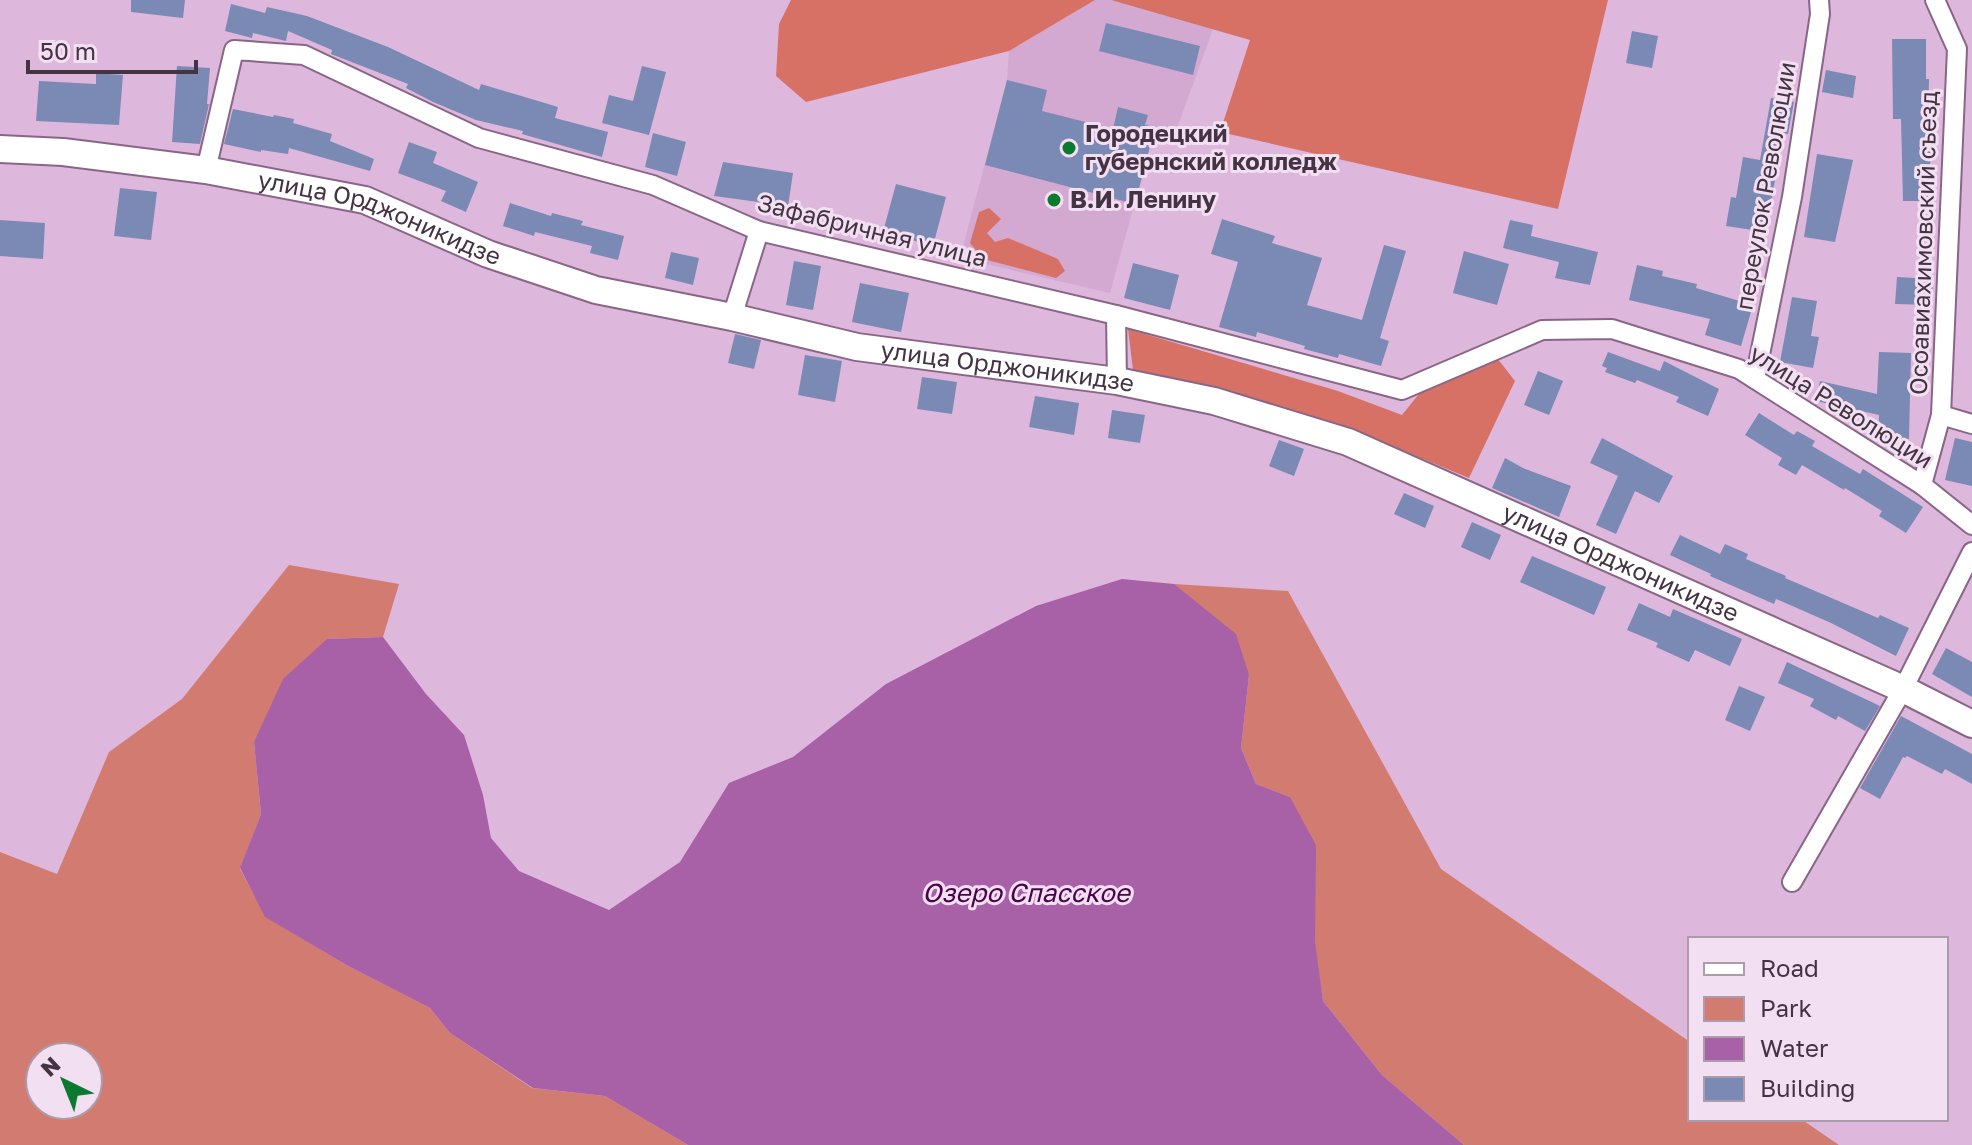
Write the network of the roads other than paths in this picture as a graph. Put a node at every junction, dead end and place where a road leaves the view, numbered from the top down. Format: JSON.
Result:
{"nodes":[{"id":1,"x":1819,"y":0,"type":"edge"},
{"id":2,"x":1935,"y":0,"type":"edge"},
{"id":3,"x":0,"y":149,"type":"edge"},
{"id":4,"x":206,"y":170,"type":"junction"},
{"id":5,"x":759,"y":231,"type":"junction"},
{"id":6,"x":1116,"y":315,"type":"junction"},
{"id":7,"x":732,"y":317,"type":"junction"},
{"id":8,"x":1755,"y":379,"type":"junction"},
{"id":9,"x":1117,"y":381,"type":"junction"},
{"id":10,"x":1402,"y":390,"type":"joint"},
{"id":11,"x":1941,"y":415,"type":"junction"},
{"id":12,"x":1972,"y":424,"type":"edge"},
{"id":13,"x":1922,"y":485,"type":"junction"},
{"id":14,"x":1972,"y":525,"type":"edge"},
{"id":15,"x":1972,"y":552,"type":"edge"},
{"id":16,"x":1903,"y":689,"type":"junction"},
{"id":17,"x":1972,"y":724,"type":"edge"},
{"id":18,"x":1792,"y":882,"type":"dead end"}],
"edges":[{"from":1,"to":8,"type":"street","name":"переулок Революции"},
{"from":2,"to":11,"type":"street","name":"Осоавиахимовский съезд"},
{"from":3,"to":4,"type":"street","name":"улица Орджоникидзе"},
{"from":4,"to":5,"type":"street","name":"Зафабричная улица"},
{"from":4,"to":7,"type":"street","name":"улица Орджоникидзе"},
{"from":5,"to":6,"type":"street","name":"Зафабричная улица"},
{"from":5,"to":7,"type":"street"},
{"from":6,"to":9,"type":"street"},
{"from":6,"to":10,"type":"street","name":"Зафабричная улица"},
{"from":7,"to":9,"type":"street","name":"улица Орджоникидзе"},
{"from":8,"to":10,"type":"street","name":"улица Революции"},
{"from":8,"to":13,"type":"street","name":"улица Революции"},
{"from":9,"to":16,"type":"street","name":"улица Орджоникидзе"},
{"from":11,"to":12,"type":"street"},
{"from":11,"to":13,"type":"street","name":"Осоавиахимовский съезд"},
{"from":13,"to":14,"type":"street","name":"улица Революции"},
{"from":15,"to":16,"type":"street"},
{"from":16,"to":17,"type":"street","name":"улица Орджоникидзе"},
{"from":16,"to":18,"type":"street"}]}
